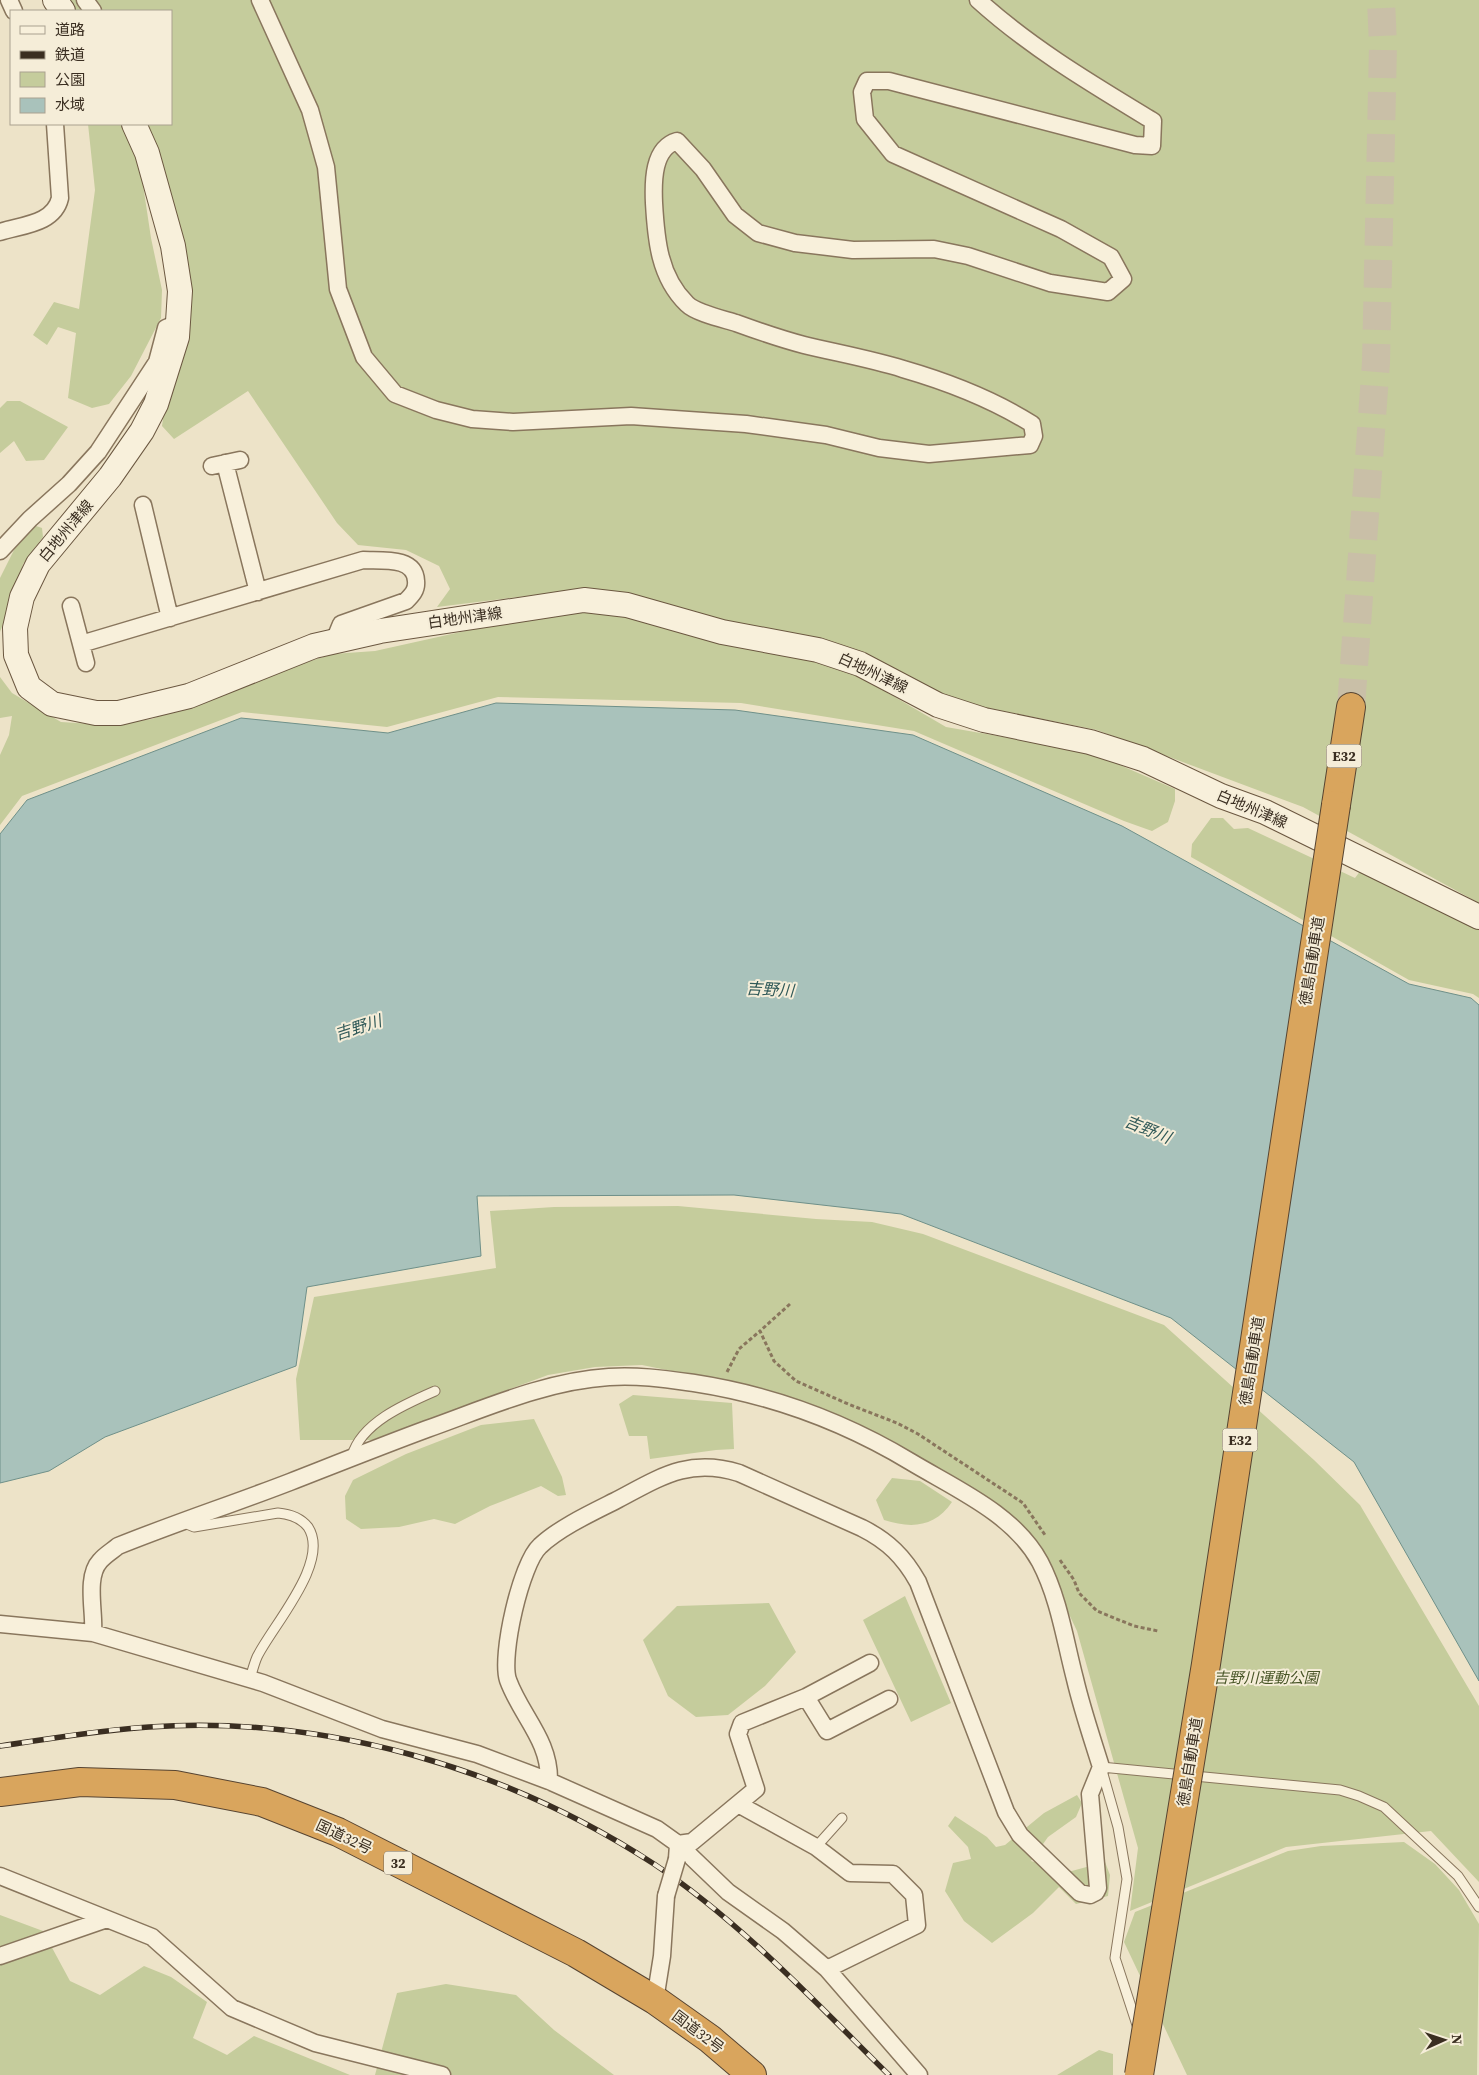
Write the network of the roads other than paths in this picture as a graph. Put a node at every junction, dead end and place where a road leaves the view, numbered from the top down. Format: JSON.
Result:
{"nodes":[{"id":1,"x":260,"y":0,"type":"edge"},
{"id":2,"x":978,"y":0,"type":"edge"},
{"id":3,"x":56,"y":125,"type":"edge"},
{"id":4,"x":134,"y":125,"type":"edge"},
{"id":5,"x":141,"y":125,"type":"edge"},
{"id":6,"x":148,"y":153,"type":"junction"},
{"id":7,"x":0,"y":232,"type":"edge"},
{"id":8,"x":178,"y":324,"type":"junction"},
{"id":9,"x":226,"y":463,"type":"dead end"},
{"id":10,"x":143,"y":505,"type":"dead end"},
{"id":11,"x":0,"y":551,"type":"edge"},
{"id":12,"x":258,"y":592,"type":"junction"},
{"id":13,"x":72,"y":606,"type":"dead end"},
{"id":14,"x":170,"y":618,"type":"junction"},
{"id":15,"x":334,"y":642,"type":"junction"},
{"id":16,"x":81,"y":644,"type":"junction"},
{"id":17,"x":86,"y":663,"type":"dead end"},
{"id":18,"x":1351,"y":706,"type":"tunnel mouth"},
{"id":19,"x":1479,"y":917,"type":"edge"},
{"id":20,"x":435,"y":1391,"type":"dead end"},
{"id":21,"x":352,"y":1456,"type":"junction"},
{"id":22,"x":179,"y":1522,"type":"junction"},
{"id":23,"x":0,"y":1624,"type":"edge"},
{"id":24,"x":93,"y":1633,"type":"junction"},
{"id":25,"x":870,"y":1663,"type":"dead end"},
{"id":26,"x":250,"y":1679,"type":"junction"},
{"id":27,"x":806,"y":1698,"type":"junction"},
{"id":28,"x":888,"y":1699,"type":"dead end"},
{"id":29,"x":1101,"y":1767,"type":"junction"},
{"id":30,"x":549,"y":1781,"type":"junction"},
{"id":31,"x":0,"y":1792,"type":"edge"},
{"id":32,"x":738,"y":1804,"type":"junction"},
{"id":33,"x":842,"y":1818,"type":"dead end"},
{"id":34,"x":816,"y":1847,"type":"junction"},
{"id":35,"x":678,"y":1852,"type":"junction"},
{"id":36,"x":0,"y":1876,"type":"edge"},
{"id":37,"x":1479,"y":1907,"type":"edge"},
{"id":38,"x":107,"y":1919,"type":"junction"},
{"id":39,"x":0,"y":1956,"type":"edge"},
{"id":40,"x":827,"y":1969,"type":"junction"},
{"id":41,"x":655,"y":2000,"type":"junction"},
{"id":42,"x":1145,"y":2070,"type":"edge"},
{"id":43,"x":442,"y":2075,"type":"edge"},
{"id":44,"x":752,"y":2075,"type":"edge"},
{"id":45,"x":919,"y":2075,"type":"edge"}],
"edges":[{"from":1,"to":2,"type":"street"},
{"from":3,"to":7,"type":"street"},
{"from":4,"to":6,"type":"main road","name":"白地州津線"},
{"from":5,"to":6,"type":"street"},
{"from":6,"to":8,"type":"main road","name":"白地州津線"},
{"from":8,"to":11,"type":"street"},
{"from":8,"to":15,"type":"main road","name":"白地州津線"},
{"from":9,"to":12,"type":"street"},
{"from":10,"to":14,"type":"street"},
{"from":12,"to":14,"type":"street"},
{"from":12,"to":15,"type":"street"},
{"from":13,"to":16,"type":"street"},
{"from":14,"to":16,"type":"street"},
{"from":15,"to":19,"type":"main road","name":"白地州津線"},
{"from":16,"to":17,"type":"street"},
{"from":18,"to":42,"type":"highway","name":"徳島自動車道","number":"E32","bridge":true},
{"from":20,"to":21,"type":"lane"},
{"from":21,"to":22,"type":"street"},
{"from":21,"to":29,"type":"street"},
{"from":22,"to":24,"type":"street"},
{"from":22,"to":26,"type":"lane"},
{"from":23,"to":24,"type":"street"},
{"from":24,"to":26,"type":"street"},
{"from":25,"to":27,"type":"street"},
{"from":26,"to":30,"type":"street"},
{"from":27,"to":28,"type":"street"},
{"from":27,"to":32,"type":"street"},
{"from":29,"to":30,"type":"street"},
{"from":29,"to":37,"type":"lane"},
{"from":29,"to":42,"type":"lane"},
{"from":30,"to":35,"type":"street"},
{"from":31,"to":41,"type":"highway","name":"国道32号","number":"32"},
{"from":32,"to":34,"type":"street"},
{"from":32,"to":35,"type":"street"},
{"from":33,"to":34,"type":"lane"},
{"from":34,"to":40,"type":"street"},
{"from":35,"to":40,"type":"street"},
{"from":35,"to":41,"type":"street","bridge":true},
{"from":36,"to":38,"type":"street"},
{"from":38,"to":39,"type":"street"},
{"from":38,"to":43,"type":"street"},
{"from":40,"to":45,"type":"street"},
{"from":41,"to":44,"type":"highway","name":"国道32号","number":"32"}]}
